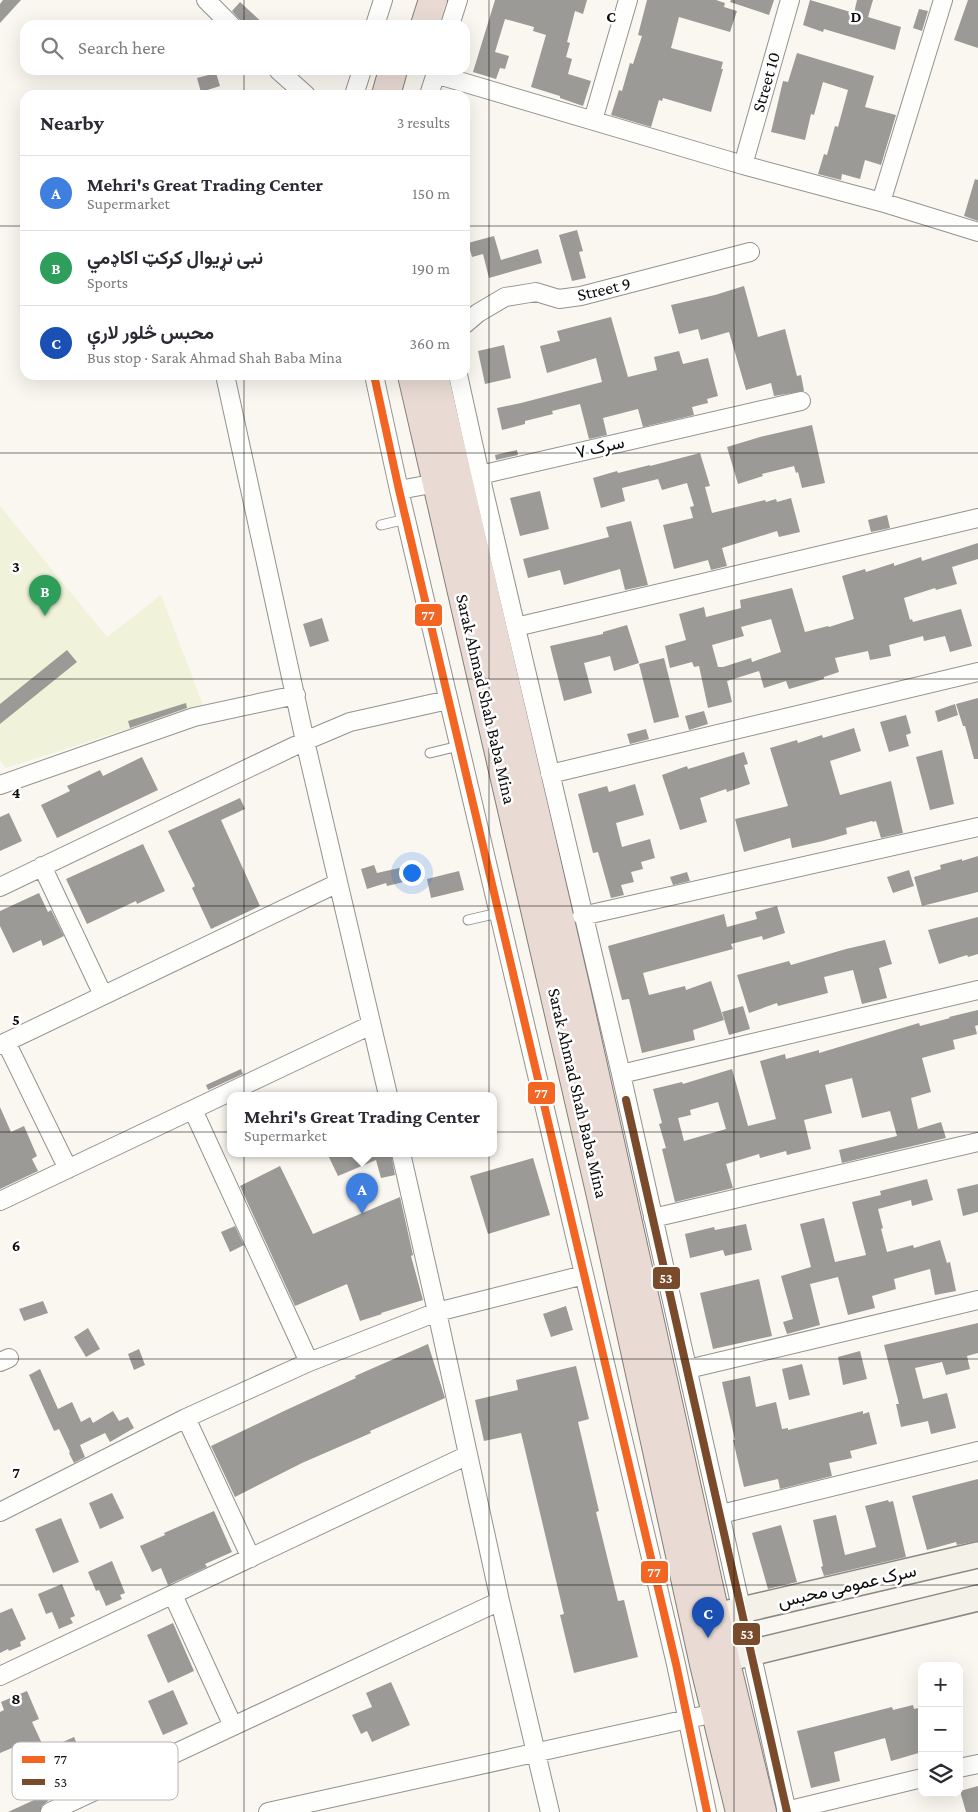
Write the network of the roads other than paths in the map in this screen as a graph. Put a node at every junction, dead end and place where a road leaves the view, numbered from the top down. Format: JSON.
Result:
{"nodes":[{"id":1,"x":206,"y":0,"type":"edge"},
{"id":2,"x":383,"y":0,"type":"edge"},
{"id":3,"x":413,"y":0,"type":"edge"},
{"id":4,"x":433,"y":0,"type":"edge"},
{"id":5,"x":458,"y":0,"type":"edge"},
{"id":6,"x":628,"y":0,"type":"edge"},
{"id":7,"x":790,"y":0,"type":"edge"},
{"id":8,"x":943,"y":0,"type":"edge"},
{"id":9,"x":226,"y":20,"type":"edge"},
{"id":10,"x":377,"y":20,"type":"edge"},
{"id":11,"x":407,"y":20,"type":"edge"},
{"id":12,"x":426,"y":20,"type":"edge"},
{"id":13,"x":452,"y":20,"type":"edge"},
{"id":14,"x":284,"y":75,"type":"edge"},
{"id":15,"x":360,"y":75,"type":"edge"},
{"id":16,"x":392,"y":75,"type":"edge"},
{"id":17,"x":424,"y":75,"type":"edge"},
{"id":18,"x":428,"y":75,"type":"edge"},
{"id":19,"x":441,"y":75,"type":"edge"},
{"id":20,"x":300,"y":90,"type":"edge"},
{"id":21,"x":356,"y":90,"type":"edge"},
{"id":22,"x":387,"y":90,"type":"edge"},
{"id":23,"x":411,"y":90,"type":"edge"},
{"id":24,"x":429,"y":90,"type":"edge"},
{"id":25,"x":593,"y":120,"type":"junction"},
{"id":26,"x":743,"y":164,"type":"junction"},
{"id":27,"x":881,"y":202,"type":"junction"},
{"id":28,"x":978,"y":232,"type":"edge"},
{"id":29,"x":750,"y":252,"type":"dead end"},
{"id":30,"x":470,"y":320,"type":"edge"},
{"id":31,"x":226,"y":380,"type":"edge"},
{"id":32,"x":375,"y":380,"type":"edge"},
{"id":33,"x":414,"y":380,"type":"edge"},
{"id":34,"x":435,"y":380,"type":"edge"},
{"id":35,"x":458,"y":380,"type":"edge"},
{"id":36,"x":801,"y":401,"type":"dead end"},
{"id":37,"x":458,"y":480,"type":"junction"},
{"id":38,"x":398,"y":490,"type":"junction"},
{"id":39,"x":978,"y":518,"type":"edge"},
{"id":40,"x":406,"y":520,"type":"junction"},
{"id":41,"x":381,"y":525,"type":"dead end"},
{"id":42,"x":516,"y":627,"type":"junction"},
{"id":43,"x":978,"y":672,"type":"edge"},
{"id":44,"x":296,"y":695,"type":"junction"},
{"id":45,"x":448,"y":700,"type":"junction"},
{"id":46,"x":305,"y":741,"type":"junction"},
{"id":47,"x":459,"y":746,"type":"junction"},
{"id":48,"x":430,"y":753,"type":"dead end"},
{"id":49,"x":550,"y":774,"type":"junction"},
{"id":50,"x":0,"y":785,"type":"edge"},
{"id":51,"x":978,"y":827,"type":"edge"},
{"id":52,"x":42,"y":866,"type":"junction"},
{"id":53,"x":338,"y":884,"type":"junction"},
{"id":54,"x":0,"y":887,"type":"edge"},
{"id":55,"x":498,"y":913,"type":"junction"},
{"id":56,"x":582,"y":916,"type":"junction"},
{"id":57,"x":468,"y":920,"type":"dead end"},
{"id":58,"x":978,"y":990,"type":"edge"},
{"id":59,"x":103,"y":995,"type":"junction"},
{"id":60,"x":372,"y":1025,"type":"junction"},
{"id":61,"x":3,"y":1043,"type":"edge"},
{"id":62,"x":621,"y":1074,"type":"junction"},
{"id":63,"x":231,"y":1092,"type":"edge"},
{"id":64,"x":387,"y":1092,"type":"edge"},
{"id":65,"x":227,"y":1094,"type":"edge"},
{"id":66,"x":193,"y":1110,"type":"junction"},
{"id":67,"x":978,"y":1142,"type":"edge"},
{"id":68,"x":402,"y":1157,"type":"edge"},
{"id":69,"x":68,"y":1170,"type":"junction"},
{"id":70,"x":0,"y":1201,"type":"edge"},
{"id":71,"x":653,"y":1218,"type":"junction"},
{"id":72,"x":584,"y":1275,"type":"junction"},
{"id":73,"x":978,"y":1300,"type":"edge"},
{"id":74,"x":437,"y":1312,"type":"junction"},
{"id":75,"x":310,"y":1362,"type":"junction"},
{"id":76,"x":688,"y":1369,"type":"junction"},
{"id":77,"x":186,"y":1418,"type":"junction"},
{"id":78,"x":978,"y":1451,"type":"edge"},
{"id":79,"x":468,"y":1455,"type":"junction"},
{"id":80,"x":0,"y":1512,"type":"edge"},
{"id":81,"x":721,"y":1514,"type":"junction"},
{"id":82,"x":978,"y":1555,"type":"edge"},
{"id":83,"x":251,"y":1558,"type":"junction"},
{"id":84,"x":173,"y":1595,"type":"junction"},
{"id":85,"x":978,"y":1598,"type":"edge"},
{"id":86,"x":500,"y":1602,"type":"junction"},
{"id":87,"x":729,"y":1614,"type":"junction"},
{"id":88,"x":738,"y":1657,"type":"junction"},
{"id":89,"x":0,"y":1676,"type":"edge"},
{"id":90,"x":726,"y":1710,"type":"junction"},
{"id":91,"x":686,"y":1718,"type":"junction"},
{"id":92,"x":234,"y":1726,"type":"junction"},
{"id":93,"x":178,"y":1752,"type":"edge"},
{"id":94,"x":536,"y":1752,"type":"junction"},
{"id":95,"x":978,"y":1764,"type":"edge"},
{"id":96,"x":963,"y":1767,"type":"edge"},
{"id":97,"x":918,"y":1779,"type":"edge"},
{"id":98,"x":76,"y":1800,"type":"edge"},
{"id":99,"x":50,"y":1812,"type":"edge"},
{"id":100,"x":268,"y":1812,"type":"edge"},
{"id":101,"x":550,"y":1812,"type":"edge"},
{"id":102,"x":707,"y":1812,"type":"edge"},
{"id":103,"x":740,"y":1812,"type":"edge"},
{"id":104,"x":778,"y":1812,"type":"edge"}],
"edges":[{"from":1,"to":9,"type":"street"},
{"from":2,"to":10,"type":"street"},
{"from":3,"to":11,"type":"highway"},
{"from":4,"to":12,"type":"highway"},
{"from":5,"to":13,"type":"street"},
{"from":6,"to":25,"type":"street"},
{"from":7,"to":26,"type":"street","name":"Street 10"},
{"from":8,"to":27,"type":"street"},
{"from":14,"to":20,"type":"street"},
{"from":15,"to":21,"type":"street"},
{"from":16,"to":22,"type":"highway"},
{"from":17,"to":23,"type":"highway"},
{"from":18,"to":24,"type":"street"},
{"from":19,"to":25,"type":"street"},
{"from":25,"to":26,"type":"street"},
{"from":26,"to":27,"type":"street"},
{"from":27,"to":28,"type":"street"},
{"from":29,"to":30,"type":"street","name":"Street 9"},
{"from":31,"to":44,"type":"street"},
{"from":32,"to":38,"type":"street"},
{"from":33,"to":37,"type":"highway","name":"Sarak Ahmad Shah Baba Mina"},
{"from":34,"to":37,"type":"highway"},
{"from":35,"to":37,"type":"street"},
{"from":36,"to":37,"type":"street","name":"سرک ۷"},
{"from":37,"to":38,"type":"street","name":"سرک ۷"},
{"from":37,"to":42,"type":"street"},
{"from":37,"to":87,"type":"highway"},
{"from":37,"to":90,"type":"highway","name":"Sarak Ahmad Shah Baba Mina"},
{"from":38,"to":40,"type":"street"},
{"from":39,"to":42,"type":"street"},
{"from":40,"to":41,"type":"lane"},
{"from":40,"to":45,"type":"street"},
{"from":42,"to":49,"type":"street"},
{"from":43,"to":49,"type":"street"},
{"from":44,"to":46,"type":"street"},
{"from":44,"to":50,"type":"street"},
{"from":45,"to":46,"type":"street"},
{"from":45,"to":47,"type":"street"},
{"from":46,"to":52,"type":"street"},
{"from":46,"to":53,"type":"street"},
{"from":47,"to":48,"type":"lane"},
{"from":47,"to":55,"type":"street"},
{"from":49,"to":56,"type":"street"},
{"from":51,"to":56,"type":"street"},
{"from":52,"to":54,"type":"street"},
{"from":52,"to":59,"type":"street"},
{"from":53,"to":59,"type":"street"},
{"from":53,"to":60,"type":"street"},
{"from":55,"to":57,"type":"lane"},
{"from":55,"to":72,"type":"street"},
{"from":56,"to":62,"type":"street"},
{"from":58,"to":62,"type":"street"},
{"from":59,"to":61,"type":"street"},
{"from":60,"to":63,"type":"street"},
{"from":60,"to":64,"type":"street"},
{"from":61,"to":69,"type":"street"},
{"from":62,"to":71,"type":"street"},
{"from":65,"to":66,"type":"street"},
{"from":66,"to":69,"type":"street"},
{"from":66,"to":75,"type":"street"},
{"from":67,"to":71,"type":"street"},
{"from":68,"to":74,"type":"street"},
{"from":69,"to":70,"type":"street"},
{"from":71,"to":76,"type":"street"},
{"from":72,"to":74,"type":"street"},
{"from":72,"to":91,"type":"street"},
{"from":73,"to":76,"type":"street"},
{"from":74,"to":75,"type":"street"},
{"from":74,"to":79,"type":"street"},
{"from":75,"to":77,"type":"street"},
{"from":76,"to":81,"type":"street"},
{"from":77,"to":80,"type":"street"},
{"from":77,"to":83,"type":"street"},
{"from":78,"to":81,"type":"street"},
{"from":79,"to":83,"type":"street"},
{"from":79,"to":86,"type":"street"},
{"from":81,"to":87,"type":"street"},
{"from":82,"to":87,"type":"street","name":"سرک عمومی محبس"},
{"from":83,"to":84,"type":"street"},
{"from":84,"to":89,"type":"street"},
{"from":84,"to":92,"type":"street"},
{"from":85,"to":88,"type":"street"},
{"from":86,"to":92,"type":"street"},
{"from":86,"to":94,"type":"street"},
{"from":87,"to":88,"type":"highway"},
{"from":88,"to":90,"type":"highway"},
{"from":88,"to":104,"type":"street"},
{"from":90,"to":91,"type":"street"},
{"from":90,"to":103,"type":"highway","name":"Sarak Ahmad Shah Baba Mina"},
{"from":90,"to":104,"type":"highway"},
{"from":91,"to":94,"type":"street"},
{"from":91,"to":102,"type":"street"},
{"from":92,"to":93,"type":"street"},
{"from":94,"to":100,"type":"street"},
{"from":94,"to":101,"type":"street"},
{"from":95,"to":96,"type":"street"},
{"from":97,"to":104,"type":"street"},
{"from":98,"to":99,"type":"street"}]}
